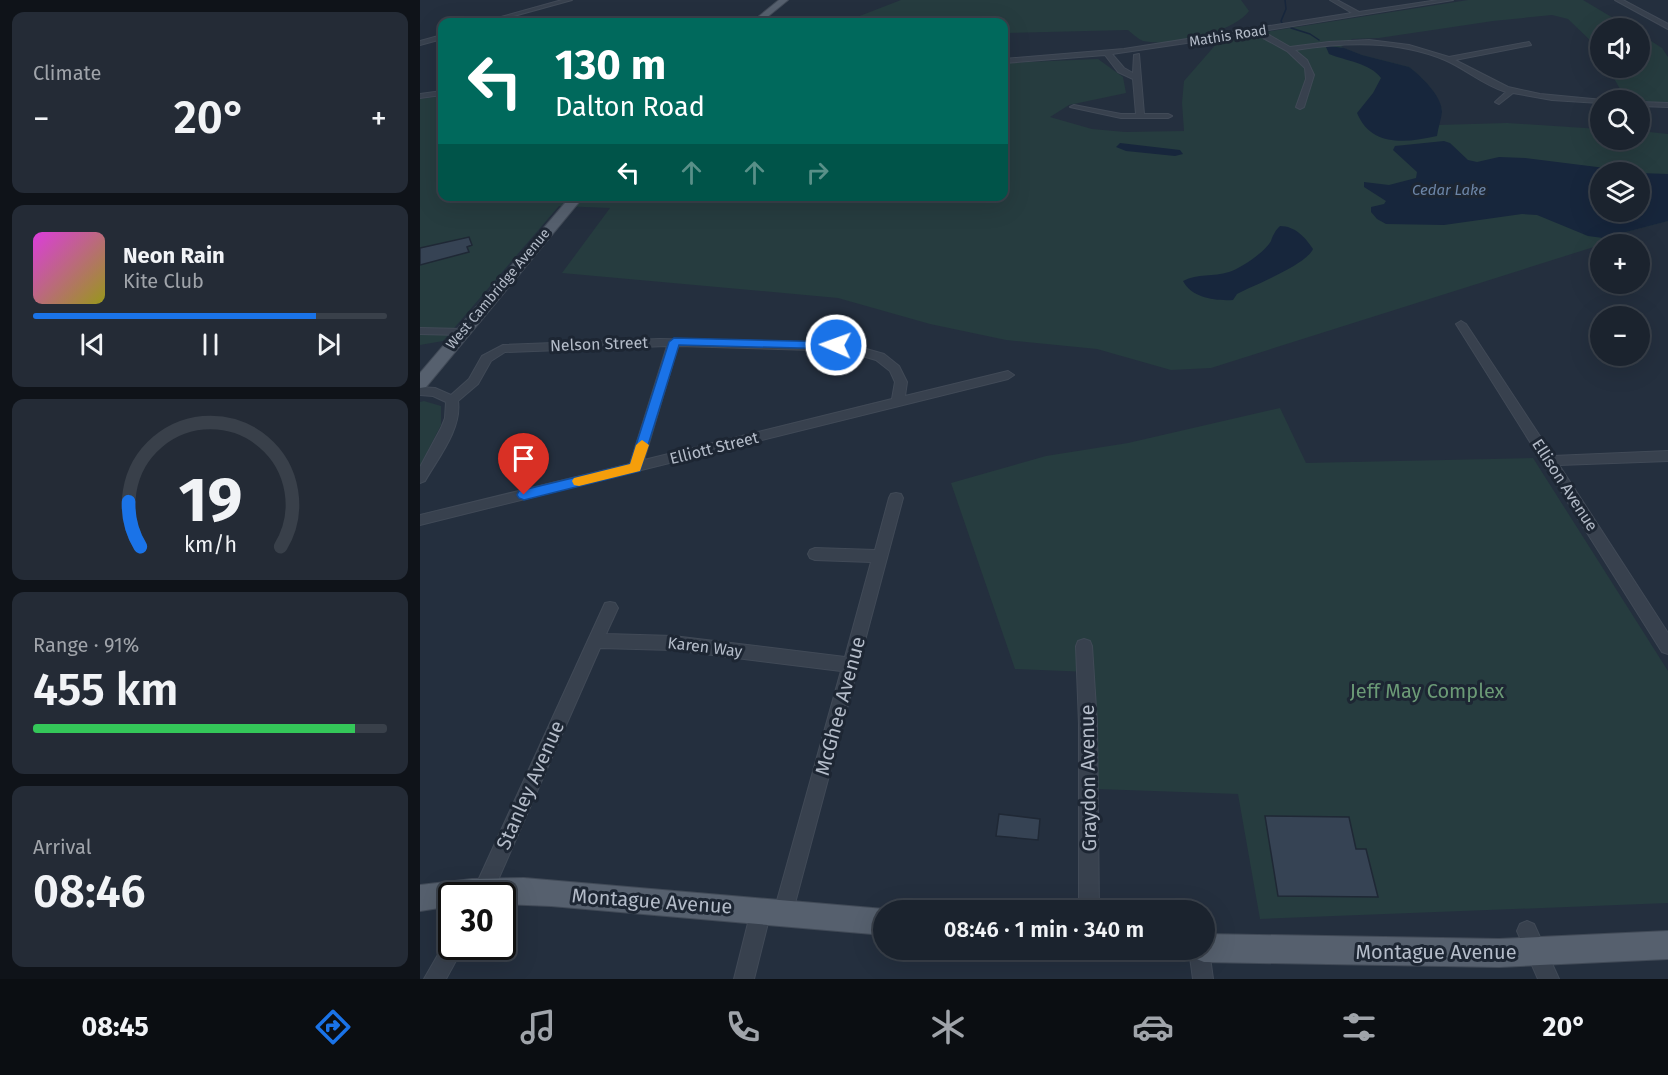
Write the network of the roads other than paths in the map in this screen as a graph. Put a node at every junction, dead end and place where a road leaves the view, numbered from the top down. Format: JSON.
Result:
{"nodes":[{"id":1,"x":569,"y":0,"type":"edge"},
{"id":2,"x":784,"y":0,"type":"edge"},
{"id":3,"x":1333,"y":0,"type":"edge"},
{"id":4,"x":1420,"y":0,"type":"edge"},
{"id":5,"x":1450,"y":0,"type":"edge"},
{"id":6,"x":1618,"y":0,"type":"edge"},
{"id":7,"x":1428,"y":3,"type":"junction"},
{"id":8,"x":1357,"y":14,"type":"junction"},
{"id":9,"x":501,"y":18,"type":"edge"},
{"id":10,"x":761,"y":18,"type":"edge"},
{"id":11,"x":1668,"y":27,"type":"edge"},
{"id":12,"x":1257,"y":31,"type":"junction"},
{"id":13,"x":438,"y":38,"type":"edge"},
{"id":14,"x":432,"y":40,"type":"junction"},
{"id":15,"x":420,"y":44,"type":"edge"},
{"id":16,"x":438,"y":44,"type":"edge"},
{"id":17,"x":1529,"y":44,"type":"dead end"},
{"id":18,"x":1288,"y":49,"type":"junction"},
{"id":19,"x":1107,"y":53,"type":"junction"},
{"id":20,"x":1137,"y":55,"type":"dead end"},
{"id":21,"x":1448,"y":59,"type":"junction"},
{"id":22,"x":1008,"y":60,"type":"edge"},
{"id":23,"x":1137,"y":78,"type":"junction"},
{"id":24,"x":1511,"y":91,"type":"junction"},
{"id":25,"x":438,"y":94,"type":"edge"},
{"id":26,"x":420,"y":96,"type":"edge"},
{"id":27,"x":1590,"y":100,"type":"edge"},
{"id":28,"x":1499,"y":102,"type":"dead end"},
{"id":29,"x":1650,"y":104,"type":"edge"},
{"id":30,"x":1668,"y":105,"type":"edge"},
{"id":31,"x":1074,"y":107,"type":"dead end"},
{"id":32,"x":1300,"y":107,"type":"dead end"},
{"id":33,"x":1168,"y":116,"type":"dead end"},
{"id":34,"x":1140,"y":117,"type":"junction"},
{"id":35,"x":573,"y":201,"type":"edge"},
{"id":36,"x":1461,"y":324,"type":"dead end"},
{"id":37,"x":420,"y":331,"type":"edge"},
{"id":38,"x":462,"y":332,"type":"junction"},
{"id":39,"x":674,"y":342,"type":"junction"},
{"id":40,"x":1008,"y":375,"type":"dead end"},
{"id":41,"x":420,"y":383,"type":"edge"},
{"id":42,"x":420,"y":391,"type":"edge"},
{"id":43,"x":452,"y":400,"type":"junction"},
{"id":44,"x":898,"y":401,"type":"junction"},
{"id":45,"x":1668,"y":456,"type":"edge"},
{"id":46,"x":1550,"y":461,"type":"junction"},
{"id":47,"x":635,"y":467,"type":"junction"},
{"id":48,"x":420,"y":478,"type":"edge"},
{"id":49,"x":896,"y":498,"type":"dead end"},
{"id":50,"x":420,"y":520,"type":"edge"},
{"id":51,"x":815,"y":554,"type":"dead end"},
{"id":52,"x":880,"y":556,"type":"junction"},
{"id":53,"x":610,"y":608,"type":"dead end"},
{"id":54,"x":595,"y":641,"type":"junction"},
{"id":55,"x":1084,"y":646,"type":"dead end"},
{"id":56,"x":1668,"y":647,"type":"edge"},
{"id":57,"x":851,"y":666,"type":"junction"},
{"id":58,"x":486,"y":882,"type":"edge"},
{"id":59,"x":516,"y":894,"type":"edge"},
{"id":60,"x":438,"y":896,"type":"edge"},
{"id":61,"x":420,"y":898,"type":"edge"},
{"id":62,"x":1089,"y":900,"type":"edge"},
{"id":63,"x":772,"y":913,"type":"junction"},
{"id":64,"x":873,"y":921,"type":"edge"},
{"id":65,"x":1531,"y":941,"type":"junction"},
{"id":66,"x":1668,"y":945,"type":"edge"},
{"id":67,"x":1215,"y":948,"type":"edge"},
{"id":68,"x":446,"y":960,"type":"edge"},
{"id":69,"x":1200,"y":960,"type":"edge"},
{"id":70,"x":434,"y":979,"type":"edge"},
{"id":71,"x":744,"y":979,"type":"edge"},
{"id":72,"x":1203,"y":979,"type":"edge"},
{"id":73,"x":1549,"y":979,"type":"edge"}],
"edges":[{"from":1,"to":9,"type":"street"},
{"from":2,"to":10,"type":"main road"},
{"from":3,"to":8,"type":"street"},
{"from":4,"to":7,"type":"street"},
{"from":5,"to":7,"type":"street","name":"Mathis Road"},
{"from":6,"to":11,"type":"street"},
{"from":7,"to":8,"type":"street","name":"Mathis Road"},
{"from":8,"to":12,"type":"street","name":"Mathis Road"},
{"from":12,"to":18,"type":"street"},
{"from":12,"to":19,"type":"street","name":"Mathis Road"},
{"from":13,"to":14,"type":"street"},
{"from":14,"to":15,"type":"street"},
{"from":14,"to":16,"type":"street"},
{"from":17,"to":21,"type":"street"},
{"from":18,"to":21,"type":"street"},
{"from":18,"to":32,"type":"street"},
{"from":19,"to":22,"type":"street","name":"Mathis Road"},
{"from":19,"to":23,"type":"street"},
{"from":20,"to":23,"type":"street"},
{"from":21,"to":24,"type":"street"},
{"from":23,"to":34,"type":"street"},
{"from":24,"to":27,"type":"street"},
{"from":24,"to":28,"type":"street"},
{"from":25,"to":26,"type":"street"},
{"from":29,"to":30,"type":"street"},
{"from":31,"to":34,"type":"street"},
{"from":33,"to":34,"type":"street"},
{"from":35,"to":38,"type":"main road","name":"West Cambridge Avenue"},
{"from":36,"to":46,"type":"street","name":"Ellison Avenue"},
{"from":37,"to":38,"type":"street"},
{"from":38,"to":41,"type":"main road","name":"West Cambridge Avenue"},
{"from":39,"to":43,"type":"street","name":"Nelson Street"},
{"from":39,"to":44,"type":"street","name":"Nelson Street"},
{"from":39,"to":47,"type":"street"},
{"from":40,"to":44,"type":"street","name":"Elliott Street"},
{"from":42,"to":43,"type":"street"},
{"from":43,"to":48,"type":"street"},
{"from":44,"to":47,"type":"street","name":"Elliott Street"},
{"from":45,"to":46,"type":"street"},
{"from":46,"to":56,"type":"street","name":"Ellison Avenue"},
{"from":47,"to":50,"type":"street","name":"Elliott Street"},
{"from":49,"to":52,"type":"street","name":"McGhee Avenue"},
{"from":51,"to":52,"type":"street"},
{"from":52,"to":57,"type":"street","name":"McGhee Avenue"},
{"from":53,"to":54,"type":"street"},
{"from":54,"to":57,"type":"street","name":"Karen Way"},
{"from":54,"to":58,"type":"street","name":"Stanley Avenue"},
{"from":55,"to":62,"type":"street","name":"Graydon Avenue"},
{"from":57,"to":63,"type":"street","name":"McGhee Avenue"},
{"from":59,"to":63,"type":"main road","name":"Montague Avenue"},
{"from":60,"to":61,"type":"main road","name":"Montague Avenue"},
{"from":63,"to":64,"type":"main road","name":"Montague Avenue"},
{"from":63,"to":71,"type":"street","name":"McGhee Avenue"},
{"from":65,"to":66,"type":"main road","name":"Montague Avenue"},
{"from":65,"to":67,"type":"main road","name":"Montague Avenue"},
{"from":65,"to":73,"type":"street"},
{"from":68,"to":70,"type":"street"},
{"from":69,"to":72,"type":"street"}]}
